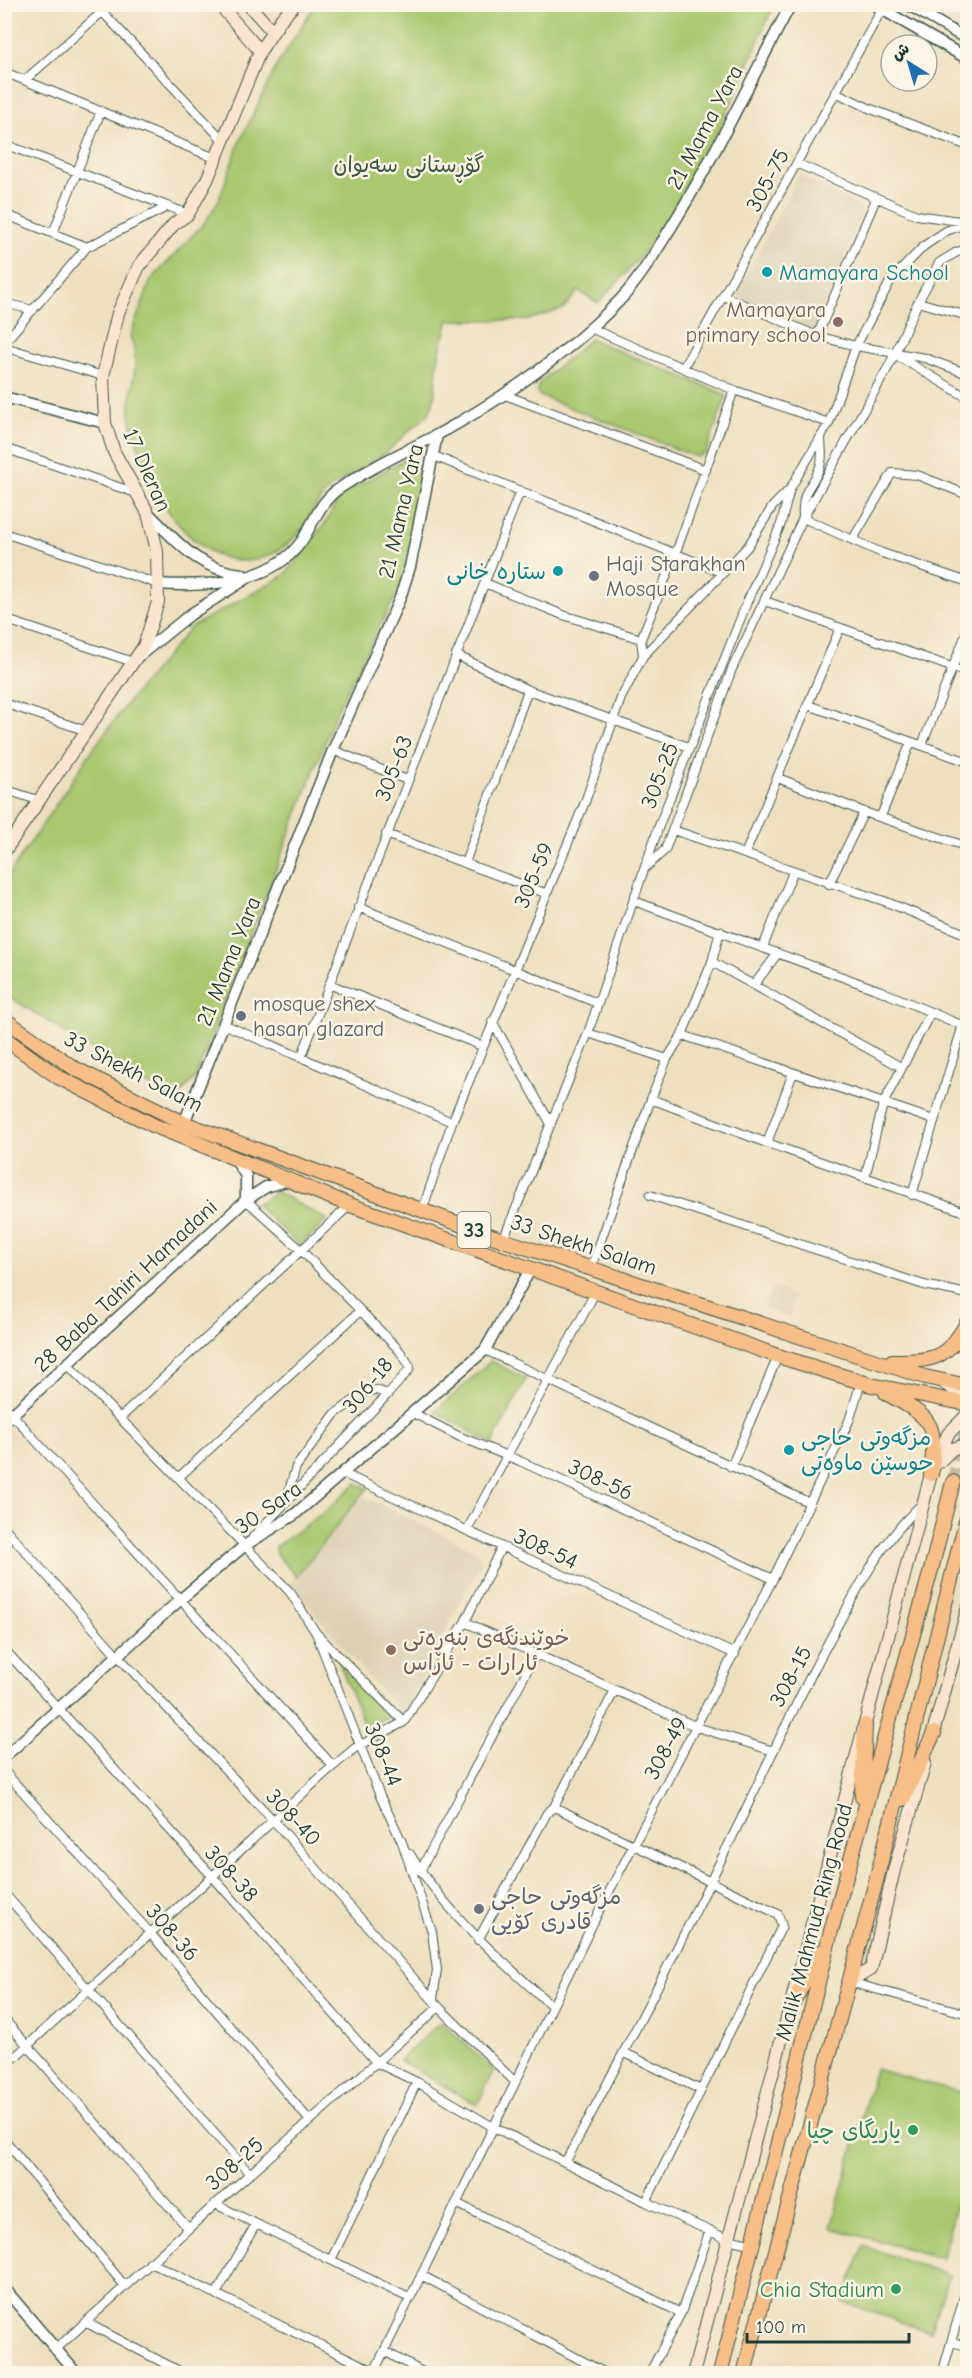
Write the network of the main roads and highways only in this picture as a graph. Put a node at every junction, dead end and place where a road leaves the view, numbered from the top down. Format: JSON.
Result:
{"nodes":[{"id":1,"x":219,"y":4,"type":"edge"},
{"id":2,"x":248,"y":4,"type":"edge"},
{"id":3,"x":295,"y":4,"type":"edge"},
{"id":4,"x":272,"y":31,"type":"junction"},
{"id":5,"x":260,"y":51,"type":"junction"},
{"id":6,"x":4,"y":852,"type":"edge"},
{"id":7,"x":4,"y":1019,"type":"edge"},
{"id":8,"x":4,"y":1038,"type":"edge"},
{"id":9,"x":344,"y":1182,"type":"junction"},
{"id":10,"x":374,"y":1193,"type":"junction"},
{"id":11,"x":344,"y":1203,"type":"junction"},
{"id":12,"x":365,"y":1211,"type":"junction"},
{"id":13,"x":968,"y":1321,"type":"edge"},
{"id":14,"x":968,"y":1334,"type":"edge"},
{"id":15,"x":968,"y":1359,"type":"edge"},
{"id":16,"x":878,"y":1362,"type":"junction"},
{"id":17,"x":866,"y":1383,"type":"junction"},
{"id":18,"x":967,"y":1396,"type":"edge"},
{"id":19,"x":968,"y":1414,"type":"edge"},
{"id":20,"x":968,"y":1444,"type":"edge"},
{"id":21,"x":931,"y":1474,"type":"junction"},
{"id":22,"x":952,"y":1482,"type":"tunnel mouth"},
{"id":23,"x":968,"y":1514,"type":"edge"},
{"id":24,"x":968,"y":1606,"type":"edge"},
{"id":25,"x":865,"y":1725,"type":"junction"},
{"id":26,"x":934,"y":1733,"type":"junction"},
{"id":27,"x":861,"y":1822,"type":"junction"},
{"id":28,"x":890,"y":1826,"type":"junction"},
{"id":29,"x":831,"y":1931,"type":"junction"},
{"id":30,"x":849,"y":1982,"type":"junction"},
{"id":31,"x":792,"y":2005,"type":"junction"},
{"id":32,"x":693,"y":2373,"type":"edge"},
{"id":33,"x":720,"y":2373,"type":"edge"},
{"id":34,"x":744,"y":2373,"type":"edge"}],
"edges":[{"from":1,"to":5,"type":"main road"},
{"from":2,"to":4,"type":"main road"},
{"from":3,"to":4,"type":"main road","name":"17 Dleran"},
{"from":4,"to":5,"type":"main road","name":"17 Dleran"},
{"from":5,"to":6,"type":"main road","name":"17 Dleran"},
{"from":7,"to":9,"type":"main road","name":"33 Shekh Salam","number":"33"},
{"from":8,"to":11,"type":"main road","name":"33 Shekh Salam","number":"33"},
{"from":9,"to":10,"type":"main road","name":"33 Shekh Salam","number":"33"},
{"from":9,"to":11,"type":"main road"},
{"from":10,"to":12,"type":"main road"},
{"from":10,"to":16,"type":"main road","name":"33 Shekh Salam","number":"33"},
{"from":11,"to":12,"type":"main road","name":"33 Shekh Salam","number":"33"},
{"from":12,"to":17,"type":"main road","name":"33 Shekh Salam","number":"33"},
{"from":13,"to":16,"type":"main road"},
{"from":14,"to":15,"type":"main road"},
{"from":16,"to":18,"type":"main road","name":"33 Shekh Salam","number":"33"},
{"from":17,"to":18,"type":"main road","name":"33 Shekh Salam","number":"33"},
{"from":17,"to":21,"type":"main road"},
{"from":19,"to":21,"type":"main road"},
{"from":20,"to":21,"type":"main road"},
{"from":21,"to":25,"type":"main road"},
{"from":22,"to":27,"type":"main road","name":"Malik Mahmud Ring Road"},
{"from":23,"to":28,"type":"main road"},
{"from":24,"to":26,"type":"main road"},
{"from":25,"to":27,"type":"main road"},
{"from":25,"to":31,"type":"main road"},
{"from":26,"to":28,"type":"main road"},
{"from":26,"to":30,"type":"main road"},
{"from":27,"to":29,"type":"main road","name":"Malik Mahmud Ring Road"},
{"from":28,"to":30,"type":"main road"},
{"from":29,"to":31,"type":"main road"},
{"from":29,"to":33,"type":"main road","name":"Malik Mahmud Ring Road"},
{"from":30,"to":34,"type":"main road"},
{"from":31,"to":32,"type":"main road"}]}
